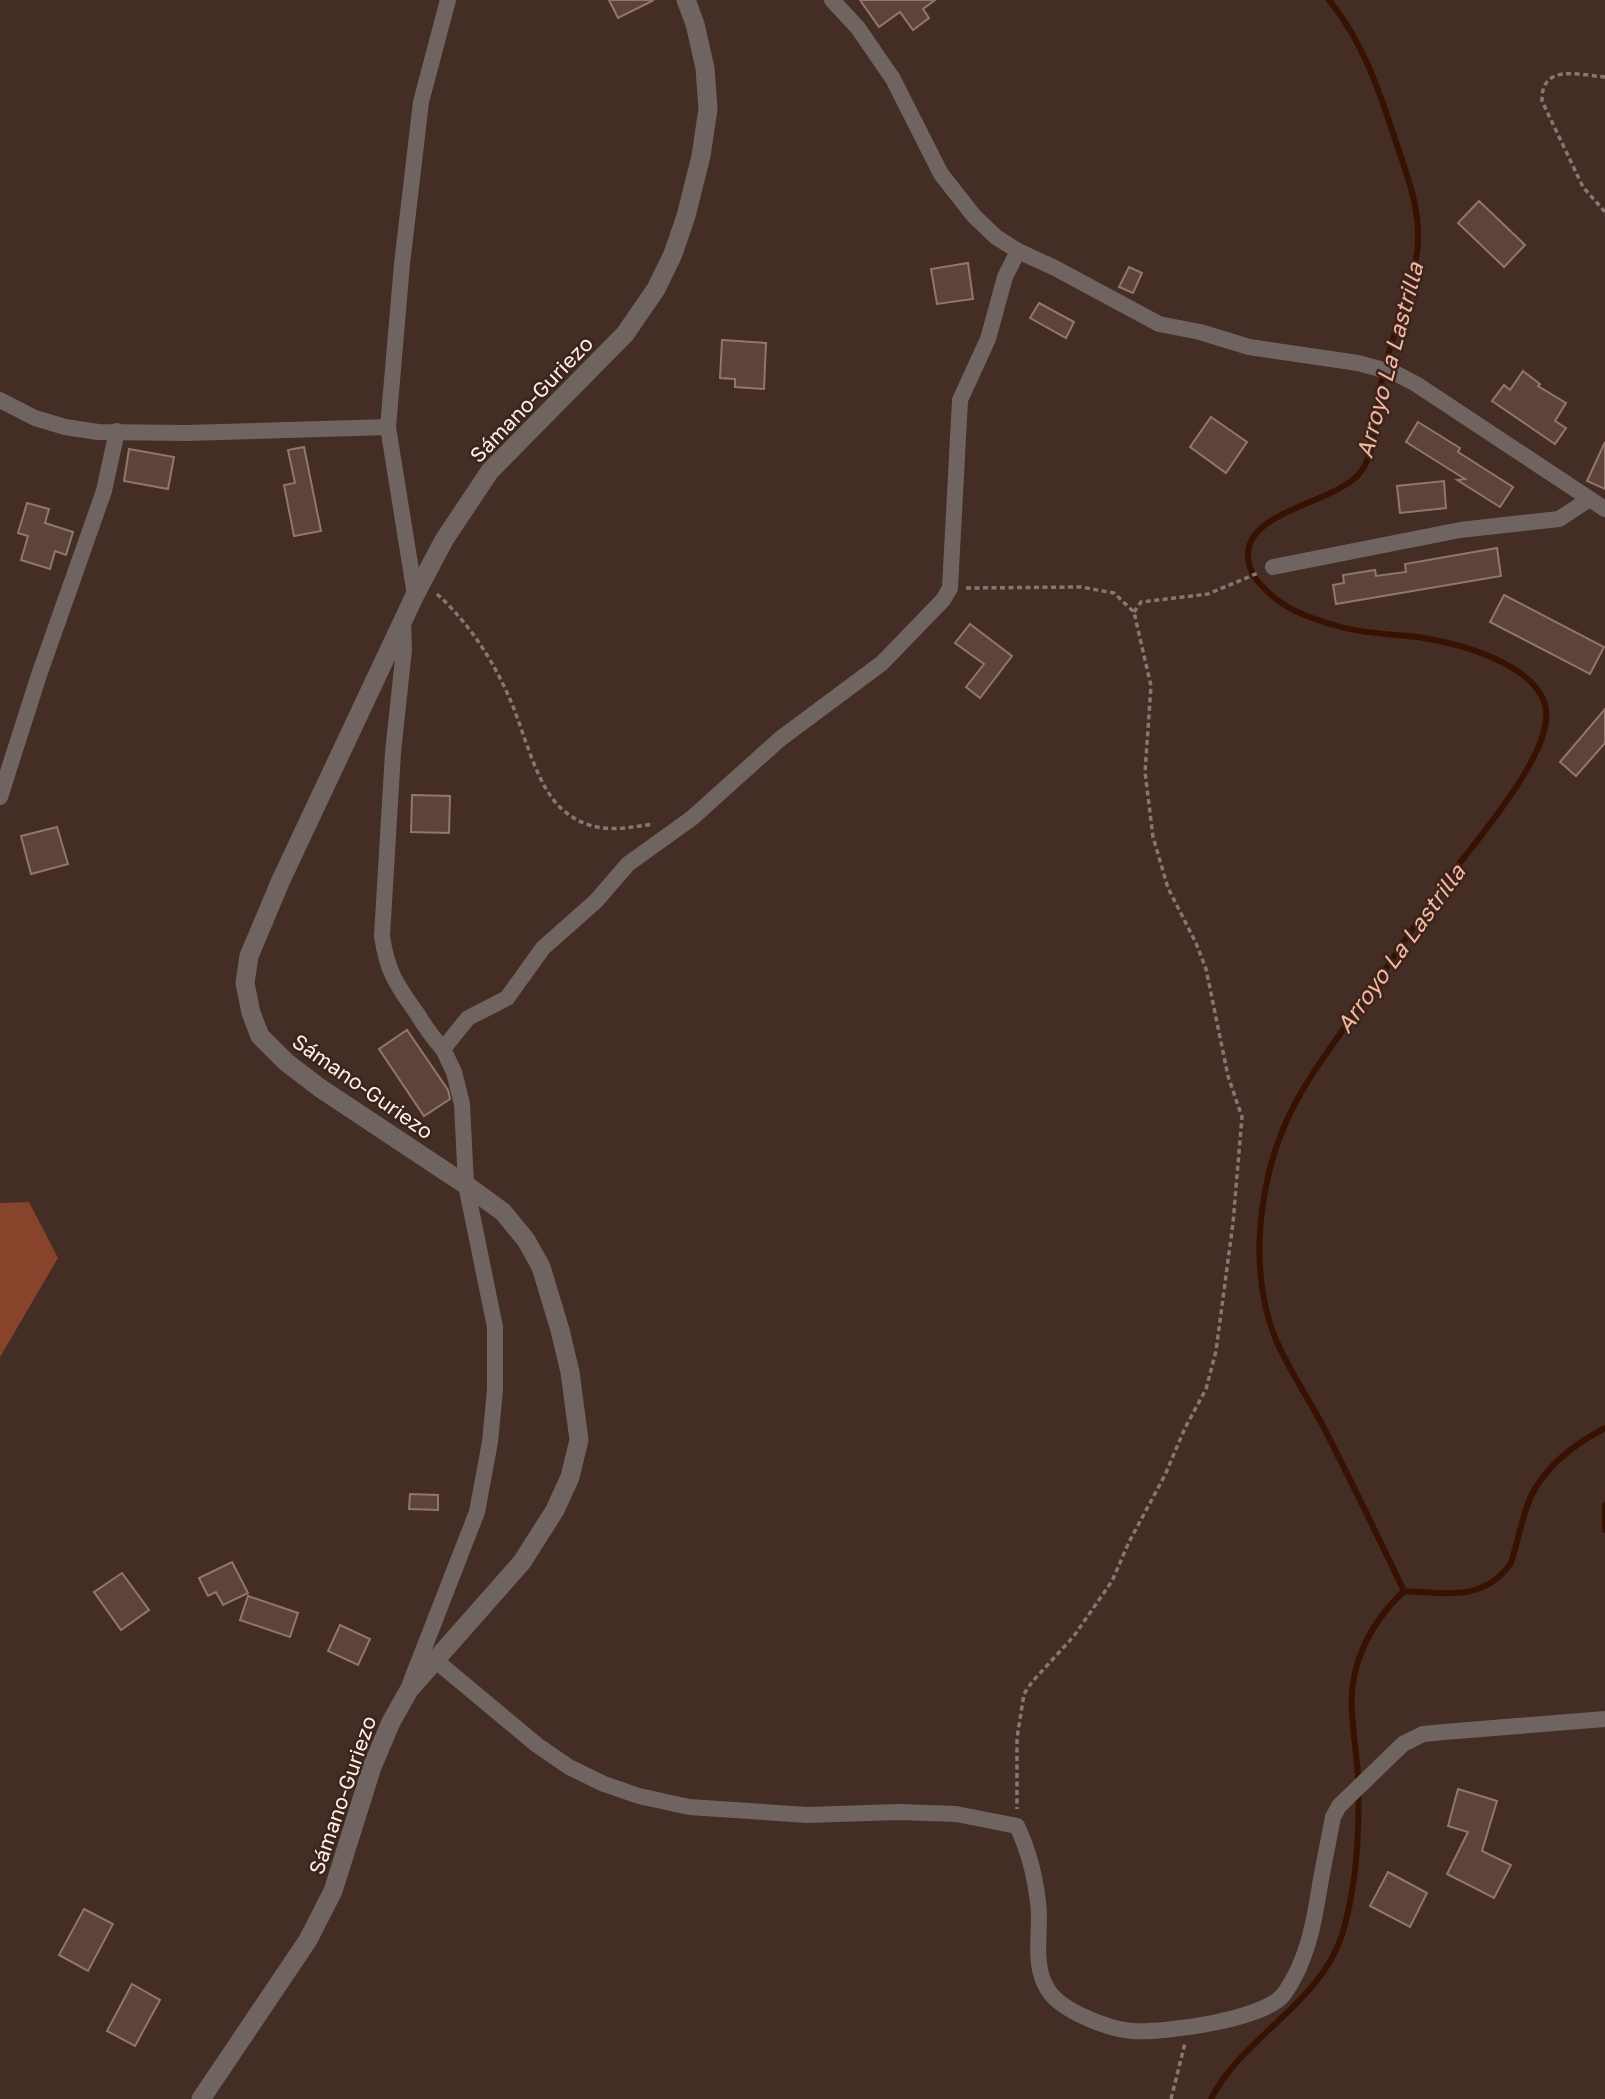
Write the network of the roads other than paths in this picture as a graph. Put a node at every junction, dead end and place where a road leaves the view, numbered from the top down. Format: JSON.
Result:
{"nodes":[{"id":1,"x":448,"y":0,"type":"edge"},
{"id":2,"x":687,"y":0,"type":"edge"},
{"id":3,"x":832,"y":0,"type":"edge"},
{"id":4,"x":1018,"y":251,"type":"junction"},
{"id":5,"x":0,"y":400,"type":"edge"},
{"id":6,"x":387,"y":427,"type":"junction"},
{"id":7,"x":117,"y":431,"type":"junction"},
{"id":8,"x":1588,"y":500,"type":"junction"},
{"id":9,"x":1605,"y":509,"type":"edge"},
{"id":10,"x":1269,"y":568,"type":"road end"},
{"id":11,"x":419,"y":588,"type":"junction"},
{"id":12,"x":403,"y":621,"type":"junction"},
{"id":13,"x":0,"y":797,"type":"edge"},
{"id":14,"x":443,"y":1049,"type":"junction"},
{"id":15,"x":466,"y":1185,"type":"junction"},
{"id":16,"x":435,"y":1660,"type":"junction"},
{"id":17,"x":405,"y":1697,"type":"junction"},
{"id":18,"x":1605,"y":1719,"type":"edge"},
{"id":19,"x":201,"y":2099,"type":"edge"}],
"edges":[{"from":1,"to":6,"type":"street"},
{"from":2,"to":11,"type":"street","name":"Sámano-Guriezo"},
{"from":3,"to":4,"type":"street"},
{"from":4,"to":8,"type":"street"},
{"from":4,"to":14,"type":"street"},
{"from":5,"to":7,"type":"street"},
{"from":6,"to":7,"type":"street"},
{"from":6,"to":11,"type":"street"},
{"from":7,"to":13,"type":"street"},
{"from":8,"to":9,"type":"street"},
{"from":8,"to":10,"type":"street"},
{"from":11,"to":12,"type":"street","name":"Sámano-Guriezo"},
{"from":12,"to":14,"type":"street"},
{"from":12,"to":15,"type":"street","name":"Sámano-Guriezo"},
{"from":14,"to":15,"type":"street"},
{"from":15,"to":16,"type":"street","name":"Sámano-Guriezo"},
{"from":15,"to":17,"type":"street"},
{"from":16,"to":17,"type":"street","name":"Sámano-Guriezo"},
{"from":16,"to":18,"type":"street"},
{"from":17,"to":19,"type":"street","name":"Sámano-Guriezo"}]}
